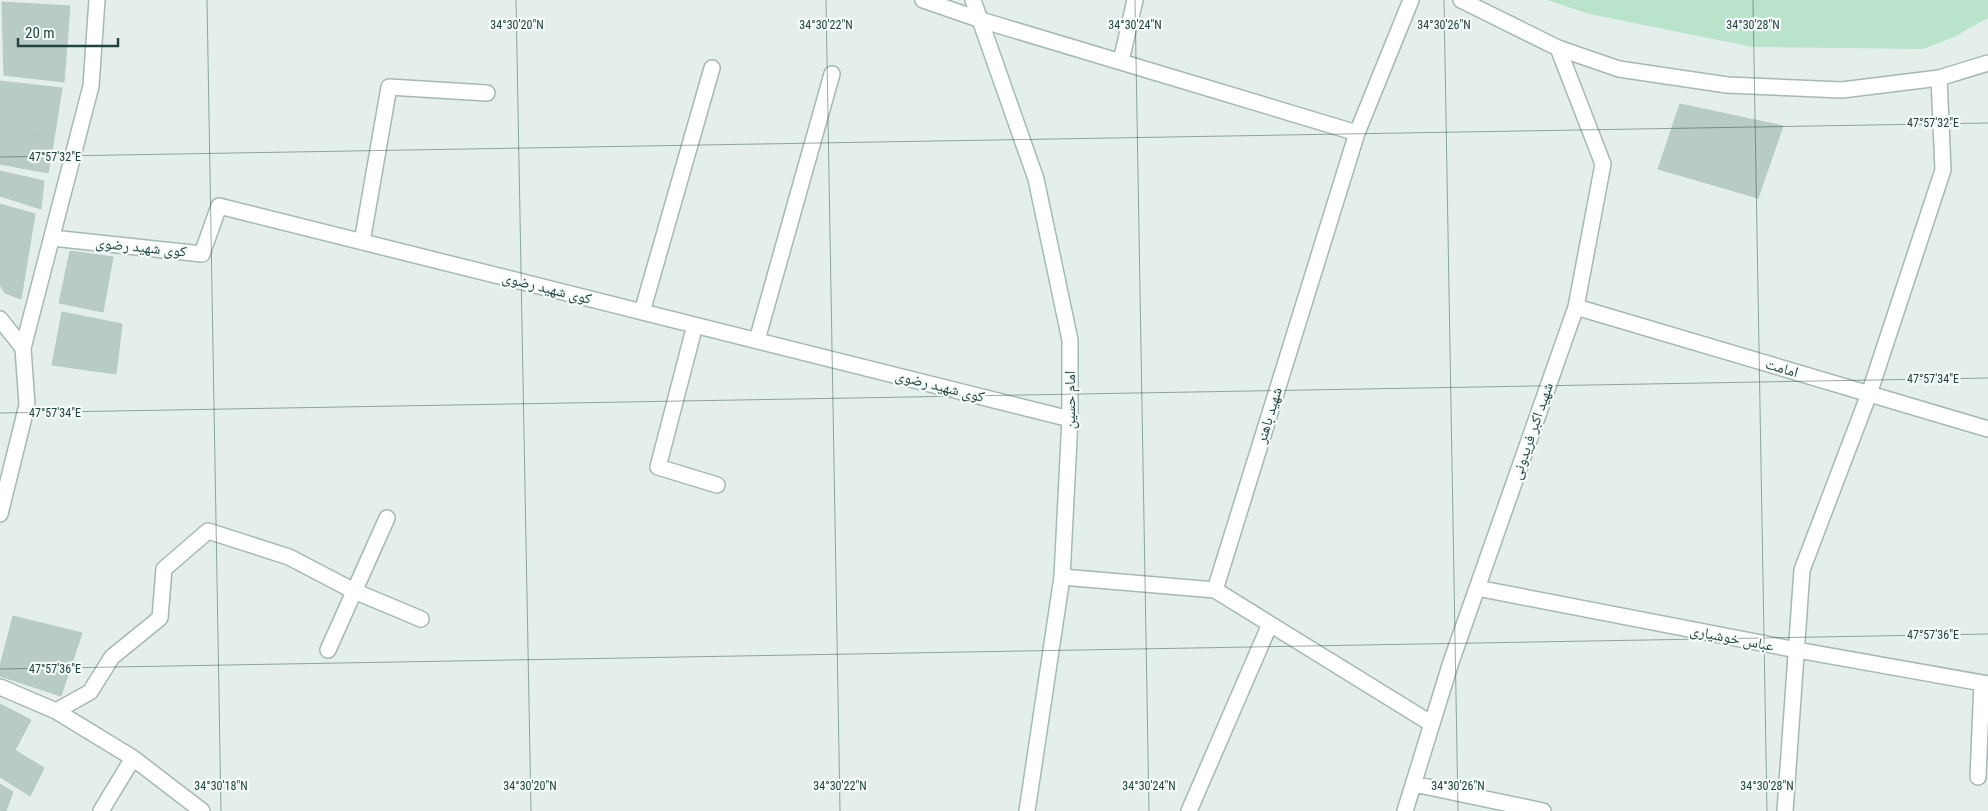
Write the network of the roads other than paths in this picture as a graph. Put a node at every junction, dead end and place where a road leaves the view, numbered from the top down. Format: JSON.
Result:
{"nodes":[{"id":1,"x":97,"y":0,"type":"edge"},
{"id":2,"x":923,"y":0,"type":"edge"},
{"id":3,"x":974,"y":0,"type":"edge"},
{"id":4,"x":1136,"y":0,"type":"edge"},
{"id":5,"x":1411,"y":0,"type":"edge"},
{"id":6,"x":1461,"y":0,"type":"edge"},
{"id":7,"x":1475,"y":4,"type":"edge"},
{"id":8,"x":981,"y":20,"type":"junction"},
{"id":9,"x":1558,"y":48,"type":"junction"},
{"id":10,"x":1121,"y":61,"type":"junction"},
{"id":11,"x":1988,"y":63,"type":"edge"},
{"id":12,"x":712,"y":68,"type":"dead end"},
{"id":13,"x":832,"y":74,"type":"dead end"},
{"id":14,"x":1939,"y":78,"type":"junction"},
{"id":15,"x":487,"y":93,"type":"dead end"},
{"id":16,"x":1357,"y":133,"type":"junction"},
{"id":17,"x":52,"y":238,"type":"junction"},
{"id":18,"x":362,"y":242,"type":"junction"},
{"id":19,"x":1576,"y":307,"type":"junction"},
{"id":20,"x":642,"y":312,"type":"junction"},
{"id":21,"x":0,"y":319,"type":"edge"},
{"id":22,"x":695,"y":325,"type":"junction"},
{"id":23,"x":757,"y":340,"type":"junction"},
{"id":24,"x":23,"y":348,"type":"junction"},
{"id":25,"x":1869,"y":394,"type":"junction"},
{"id":26,"x":1070,"y":419,"type":"junction"},
{"id":27,"x":1988,"y":429,"type":"edge"},
{"id":28,"x":717,"y":485,"type":"dead end"},
{"id":29,"x":0,"y":512,"type":"edge"},
{"id":30,"x":387,"y":518,"type":"dead end"},
{"id":31,"x":1062,"y":577,"type":"junction"},
{"id":32,"x":1477,"y":588,"type":"junction"},
{"id":33,"x":1215,"y":590,"type":"junction"},
{"id":34,"x":354,"y":591,"type":"junction"},
{"id":35,"x":421,"y":619,"type":"dead end"},
{"id":36,"x":1270,"y":624,"type":"junction"},
{"id":37,"x":328,"y":650,"type":"dead end"},
{"id":38,"x":1797,"y":650,"type":"junction"},
{"id":39,"x":1985,"y":684,"type":"edge"},
{"id":40,"x":0,"y":687,"type":"edge"},
{"id":41,"x":56,"y":711,"type":"junction"},
{"id":42,"x":1432,"y":724,"type":"junction"},
{"id":43,"x":133,"y":758,"type":"junction"},
{"id":44,"x":1978,"y":777,"type":"dead end"},
{"id":45,"x":1414,"y":784,"type":"junction"},
{"id":46,"x":101,"y":811,"type":"edge"},
{"id":47,"x":202,"y":811,"type":"edge"},
{"id":48,"x":1027,"y":811,"type":"edge"},
{"id":49,"x":1189,"y":811,"type":"edge"},
{"id":50,"x":1405,"y":811,"type":"edge"},
{"id":51,"x":1543,"y":811,"type":"edge"},
{"id":52,"x":1785,"y":811,"type":"edge"}],
"edges":[{"from":1,"to":17,"type":"street"},
{"from":2,"to":8,"type":"street"},
{"from":3,"to":8,"type":"street","name":"امام حسین"},
{"from":4,"to":10,"type":"street"},
{"from":5,"to":16,"type":"street","name":"شهید باهنر"},
{"from":6,"to":7,"type":"street"},
{"from":7,"to":9,"type":"street"},
{"from":8,"to":10,"type":"street"},
{"from":8,"to":26,"type":"street","name":"امام حسین"},
{"from":9,"to":14,"type":"street"},
{"from":9,"to":19,"type":"street","name":"شهید اکبر فریدونی"},
{"from":10,"to":16,"type":"street"},
{"from":11,"to":14,"type":"street"},
{"from":12,"to":20,"type":"street"},
{"from":13,"to":23,"type":"street"},
{"from":14,"to":25,"type":"street"},
{"from":15,"to":18,"type":"street"},
{"from":16,"to":33,"type":"street","name":"شهید باهنر"},
{"from":17,"to":18,"type":"street","name":"کوی شهید رضوی"},
{"from":17,"to":24,"type":"street"},
{"from":18,"to":20,"type":"street","name":"کوی شهید رضوی"},
{"from":19,"to":25,"type":"street","name":"امامت"},
{"from":19,"to":32,"type":"street","name":"شهید اکبر فریدونی"},
{"from":20,"to":22,"type":"street","name":"کوی شهید رضوی"},
{"from":21,"to":24,"type":"street"},
{"from":22,"to":23,"type":"street","name":"کوی شهید رضوی"},
{"from":22,"to":28,"type":"street"},
{"from":23,"to":26,"type":"street","name":"کوی شهید رضوی"},
{"from":24,"to":29,"type":"street"},
{"from":25,"to":27,"type":"street","name":"امامت"},
{"from":25,"to":38,"type":"street"},
{"from":26,"to":31,"type":"street","name":"امام حسین"},
{"from":30,"to":34,"type":"street"},
{"from":31,"to":33,"type":"street"},
{"from":31,"to":48,"type":"street","name":"امام حسین"},
{"from":32,"to":38,"type":"street","name":"عباس خوشیاری"},
{"from":32,"to":42,"type":"street","name":"شهید اکبر فریدونی"},
{"from":33,"to":36,"type":"street"},
{"from":34,"to":35,"type":"street"},
{"from":34,"to":37,"type":"street"},
{"from":34,"to":41,"type":"street"},
{"from":36,"to":42,"type":"street"},
{"from":36,"to":49,"type":"street"},
{"from":38,"to":39,"type":"street","name":"عباس خوشیاری"},
{"from":38,"to":52,"type":"street"},
{"from":39,"to":44,"type":"street"},
{"from":40,"to":41,"type":"street"},
{"from":41,"to":43,"type":"street"},
{"from":42,"to":45,"type":"street","name":"شهید اکبر فریدونی"},
{"from":43,"to":46,"type":"street"},
{"from":43,"to":47,"type":"street"},
{"from":45,"to":50,"type":"street","name":"شهید اکبر فریدونی"},
{"from":45,"to":51,"type":"street"}]}
